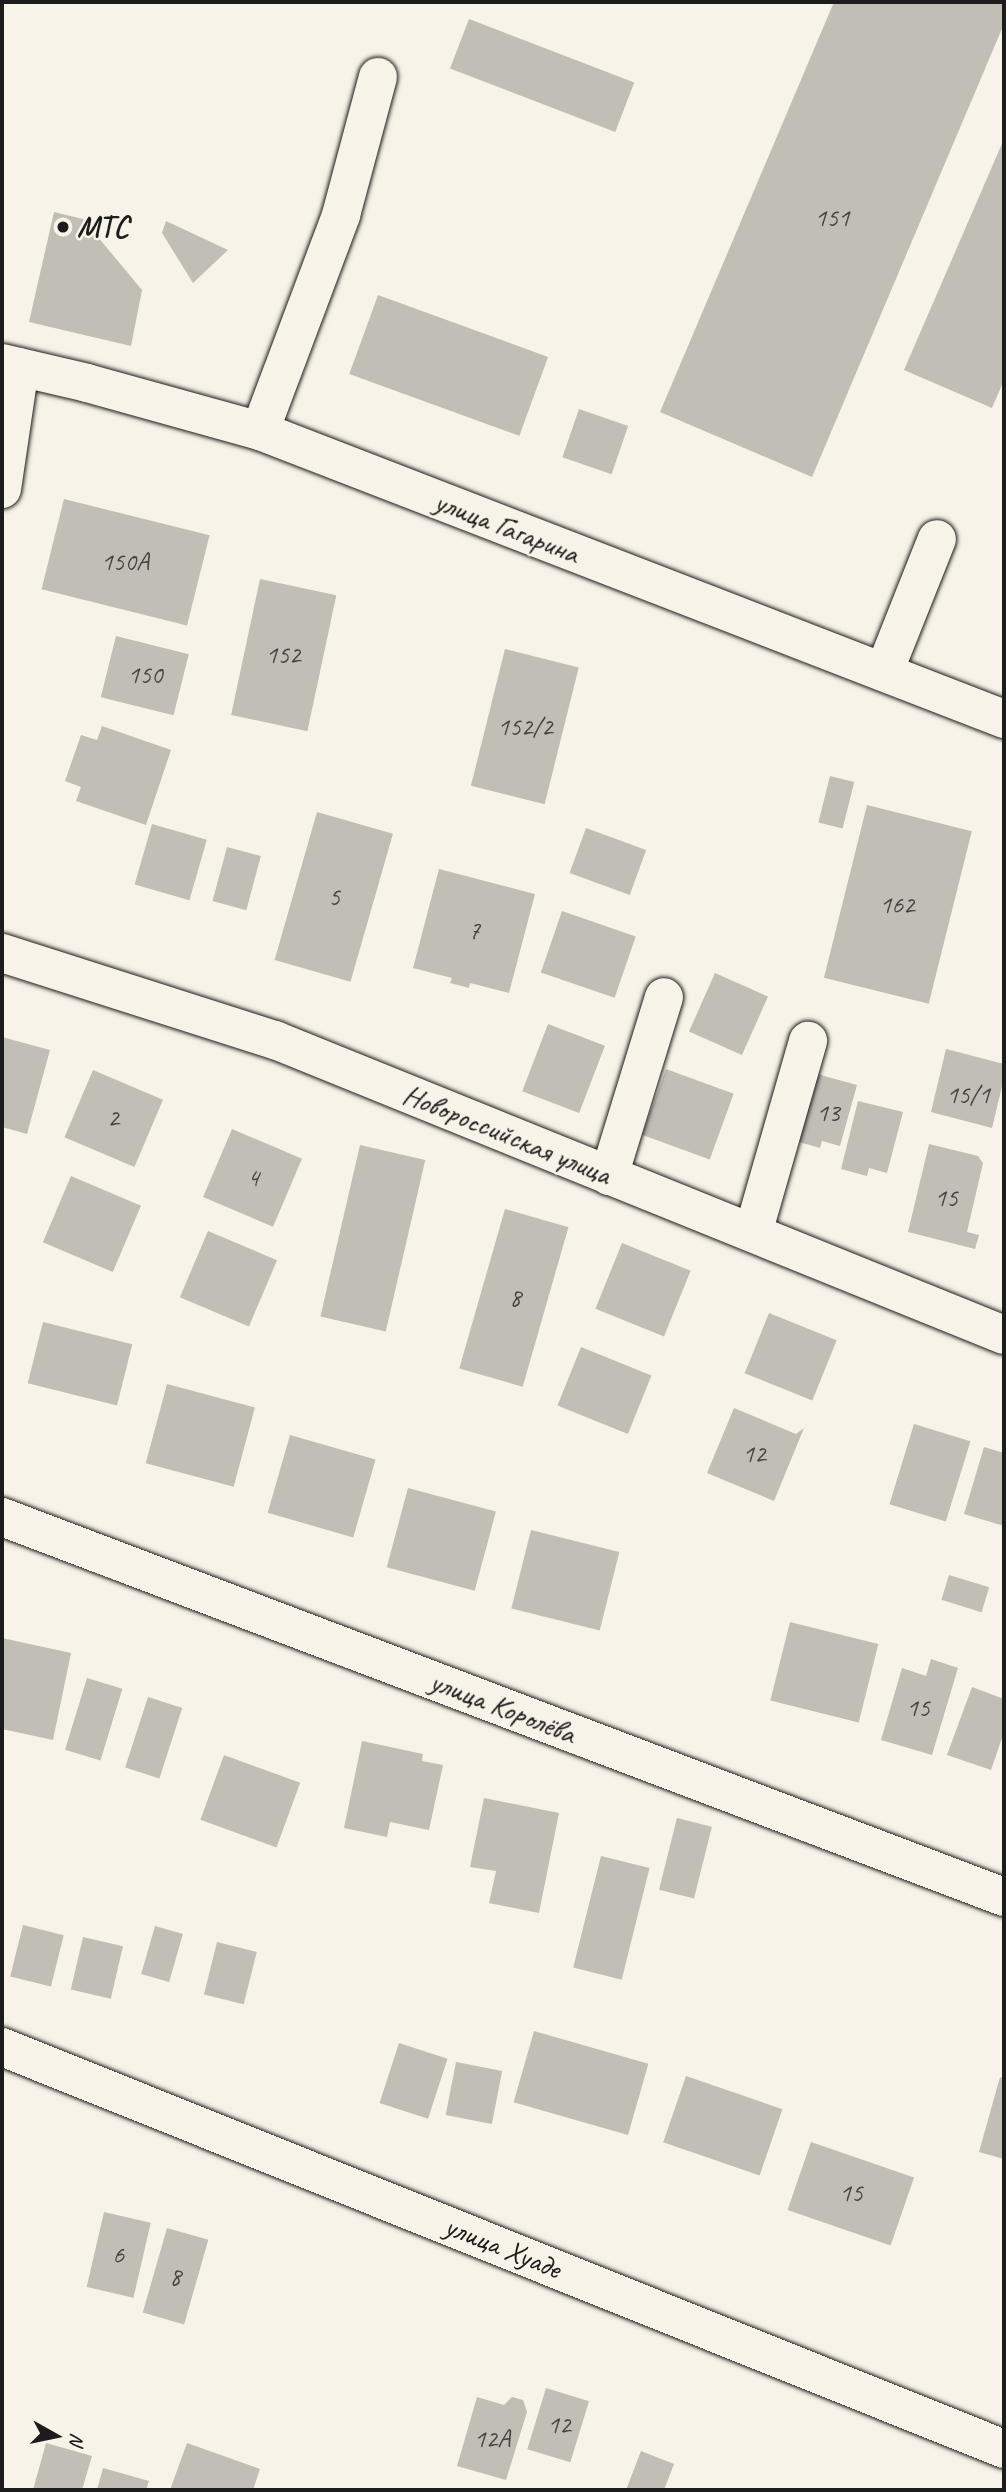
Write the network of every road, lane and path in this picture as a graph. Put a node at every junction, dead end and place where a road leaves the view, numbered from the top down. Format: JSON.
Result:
{"nodes":[{"id":1,"x":378,"y":77,"type":"dead end"},
{"id":2,"x":11,"y":365,"type":"edge"},
{"id":3,"x":260,"y":431,"type":"junction"},
{"id":4,"x":2,"y":489,"type":"edge"},
{"id":5,"x":937,"y":539,"type":"dead end"},
{"id":6,"x":884,"y":672,"type":"junction"},
{"id":7,"x":1004,"y":719,"type":"edge"},
{"id":8,"x":2,"y":953,"type":"edge"},
{"id":9,"x":664,"y":997,"type":"dead end"},
{"id":10,"x":808,"y":1041,"type":"dead end"},
{"id":11,"x":609,"y":1176,"type":"junction"},
{"id":12,"x":753,"y":1233,"type":"junction"},
{"id":13,"x":1003,"y":1327,"type":"edge"},
{"id":14,"x":2,"y":1517,"type":"edge"},
{"id":15,"x":1004,"y":1897,"type":"edge"},
{"id":16,"x":2,"y":2047,"type":"edge"},
{"id":17,"x":1004,"y":2449,"type":"edge"}],
"edges":[{"from":1,"to":3,"type":"street"},
{"from":2,"to":3,"type":"street","name":"улица Гагарина"},
{"from":2,"to":4,"type":"street"},
{"from":3,"to":6,"type":"street","name":"улица Гагарина"},
{"from":5,"to":6,"type":"street"},
{"from":6,"to":7,"type":"street","name":"улица Гагарина"},
{"from":8,"to":11,"type":"street","name":"Новороссийская улица"},
{"from":9,"to":11,"type":"street"},
{"from":10,"to":12,"type":"street"},
{"from":11,"to":12,"type":"street","name":"Новороссийская улица"},
{"from":12,"to":13,"type":"street","name":"Новороссийская улица"},
{"from":14,"to":15,"type":"street","name":"улица Королёва"},
{"from":16,"to":17,"type":"street","name":"улица Хуаде"}]}
